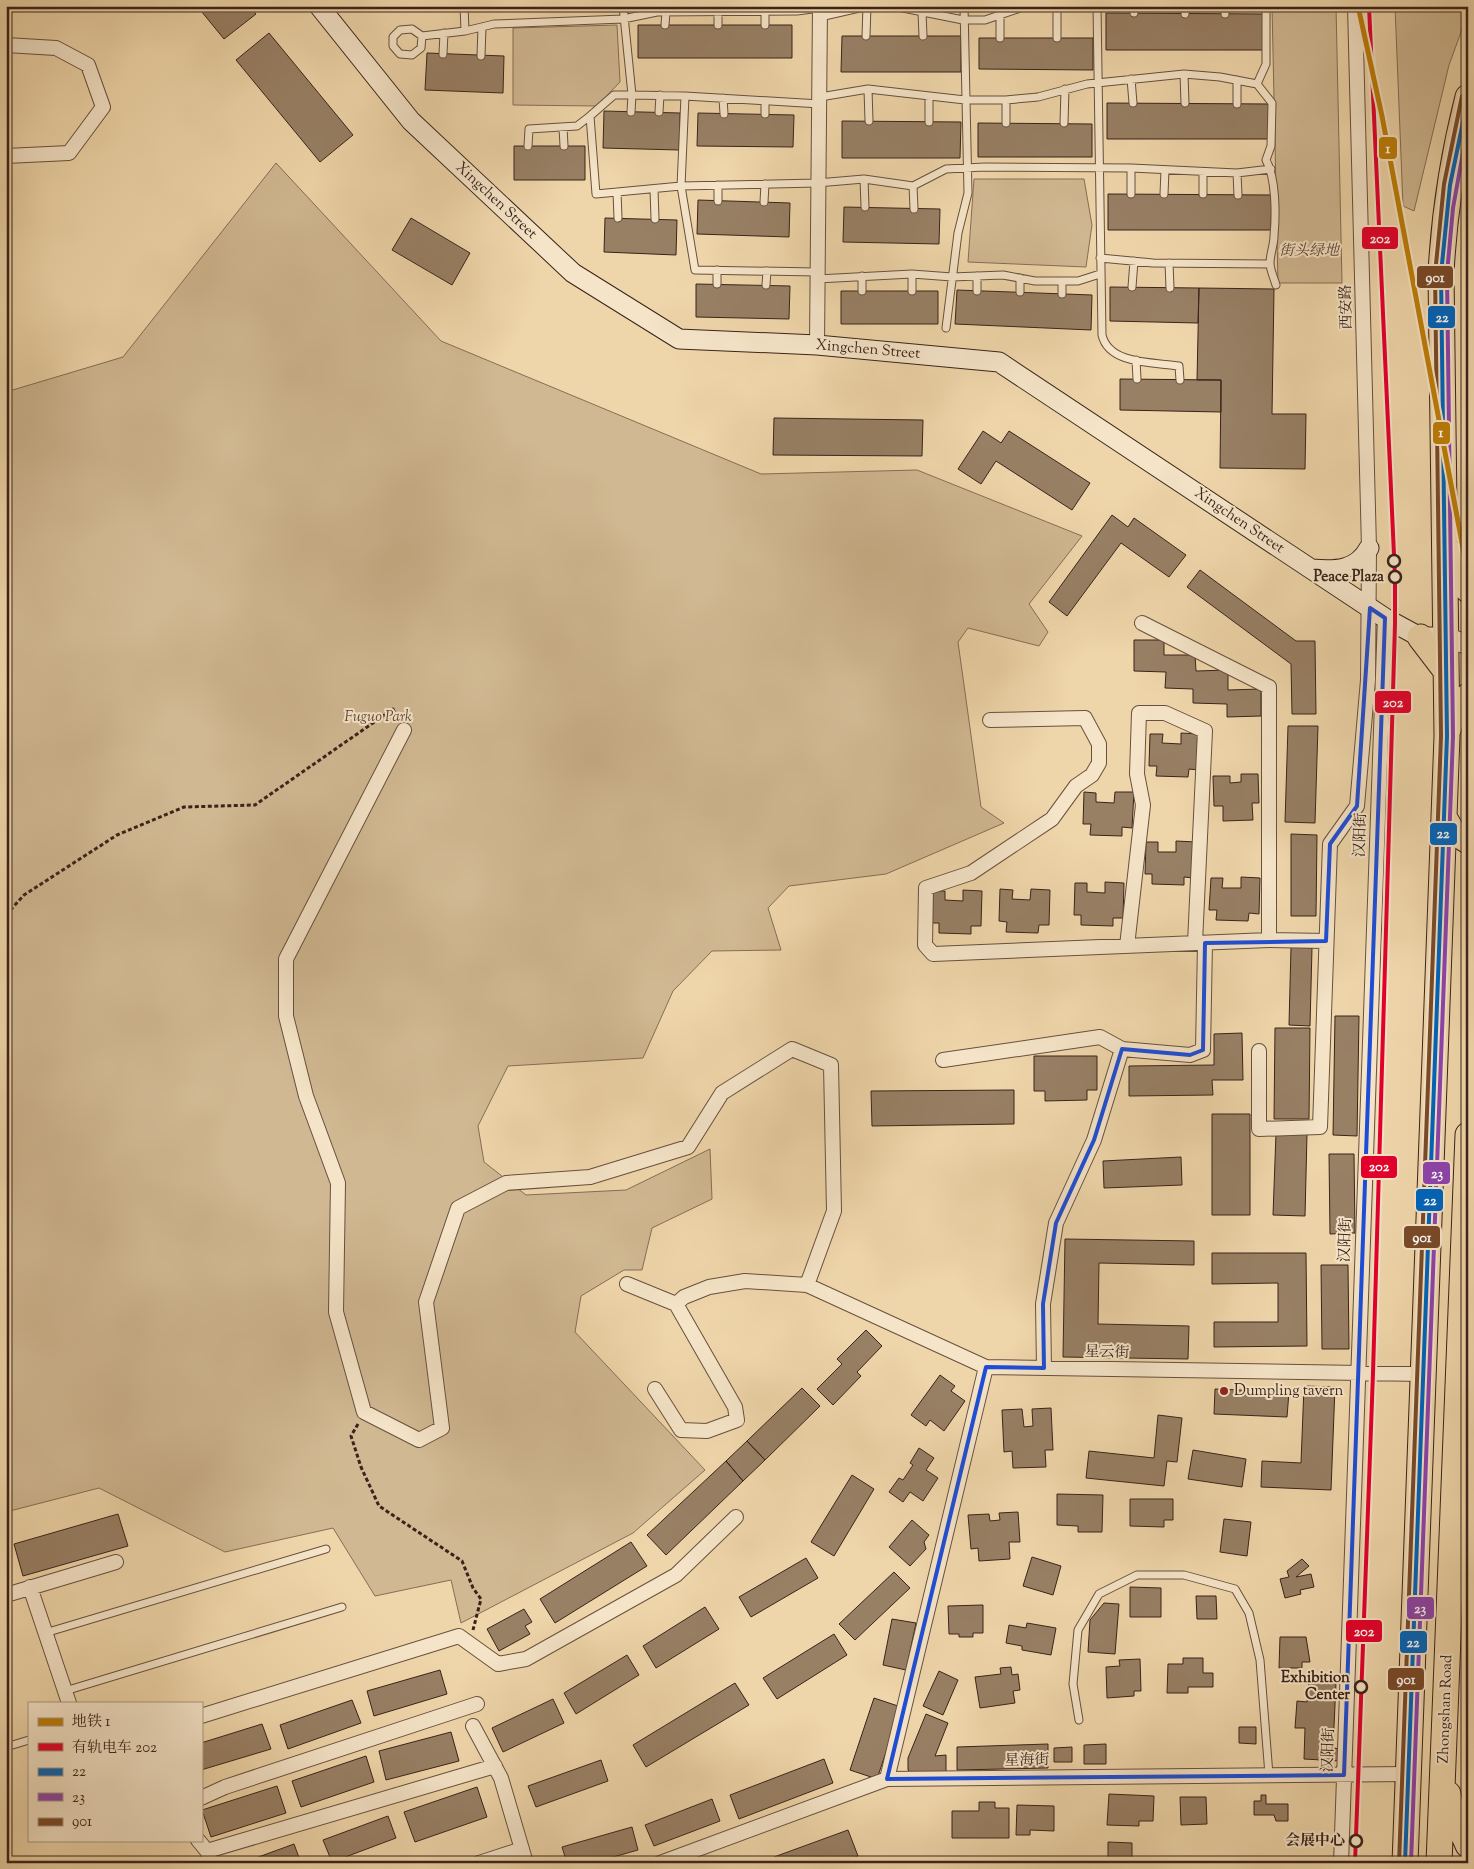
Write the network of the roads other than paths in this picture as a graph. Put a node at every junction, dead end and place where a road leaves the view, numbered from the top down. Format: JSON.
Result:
{"nodes":[{"id":1,"x":319,"y":6,"type":"edge"},
{"id":2,"x":464,"y":6,"type":"edge"},
{"id":3,"x":623,"y":6,"type":"edge"},
{"id":4,"x":867,"y":6,"type":"edge"},
{"id":5,"x":893,"y":6,"type":"edge"},
{"id":6,"x":964,"y":6,"type":"edge"},
{"id":7,"x":1026,"y":6,"type":"edge"},
{"id":8,"x":1057,"y":6,"type":"edge"},
{"id":9,"x":1065,"y":6,"type":"edge"},
{"id":10,"x":1071,"y":6,"type":"edge"},
{"id":11,"x":1097,"y":6,"type":"edge"},
{"id":12,"x":1266,"y":6,"type":"edge"},
{"id":13,"x":1355,"y":6,"type":"edge"},
{"id":14,"x":820,"y":10,"type":"edge"},
{"id":15,"x":765,"y":11,"type":"junction"},
{"id":16,"x":666,"y":12,"type":"junction"},
{"id":17,"x":718,"y":12,"type":"junction"},
{"id":18,"x":922,"y":12,"type":"junction"},
{"id":19,"x":1000,"y":15,"type":"junction"},
{"id":20,"x":623,"y":19,"type":"junction"},
{"id":21,"x":963,"y":20,"type":"junction"},
{"id":22,"x":665,"y":25,"type":"dead end"},
{"id":23,"x":718,"y":25,"type":"dead end"},
{"id":24,"x":765,"y":26,"type":"dead end"},
{"id":25,"x":482,"y":27,"type":"junction"},
{"id":26,"x":465,"y":31,"type":"junction"},
{"id":27,"x":444,"y":33,"type":"junction"},
{"id":28,"x":422,"y":36,"type":"junction"},
{"id":29,"x":866,"y":36,"type":"dead end"},
{"id":30,"x":923,"y":36,"type":"dead end"},
{"id":31,"x":1000,"y":38,"type":"dead end"},
{"id":32,"x":1057,"y":38,"type":"dead end"},
{"id":33,"x":6,"y":45,"type":"edge"},
{"id":34,"x":444,"y":54,"type":"dead end"},
{"id":35,"x":481,"y":56,"type":"dead end"},
{"id":36,"x":1184,"y":74,"type":"junction"},
{"id":37,"x":1132,"y":79,"type":"junction"},
{"id":38,"x":1237,"y":80,"type":"junction"},
{"id":39,"x":1098,"y":83,"type":"junction"},
{"id":40,"x":1257,"y":84,"type":"junction"},
{"id":41,"x":868,"y":89,"type":"junction"},
{"id":42,"x":1065,"y":89,"type":"junction"},
{"id":43,"x":632,"y":95,"type":"junction"},
{"id":44,"x":660,"y":95,"type":"junction"},
{"id":45,"x":685,"y":96,"type":"junction"},
{"id":46,"x":929,"y":96,"type":"junction"},
{"id":47,"x":1468,"y":97,"type":"edge"},
{"id":48,"x":723,"y":98,"type":"junction"},
{"id":49,"x":965,"y":100,"type":"junction"},
{"id":50,"x":1006,"y":100,"type":"junction"},
{"id":51,"x":764,"y":101,"type":"junction"},
{"id":52,"x":820,"y":101,"type":"junction"},
{"id":53,"x":1133,"y":103,"type":"dead end"},
{"id":54,"x":1185,"y":103,"type":"dead end"},
{"id":55,"x":1237,"y":104,"type":"dead end"},
{"id":56,"x":631,"y":112,"type":"dead end"},
{"id":57,"x":658,"y":112,"type":"dead end"},
{"id":58,"x":724,"y":114,"type":"dead end"},
{"id":59,"x":765,"y":114,"type":"dead end"},
{"id":60,"x":590,"y":116,"type":"junction"},
{"id":61,"x":869,"y":121,"type":"dead end"},
{"id":62,"x":929,"y":122,"type":"dead end"},
{"id":63,"x":1006,"y":123,"type":"dead end"},
{"id":64,"x":1064,"y":123,"type":"dead end"},
{"id":65,"x":563,"y":127,"type":"junction"},
{"id":66,"x":528,"y":146,"type":"dead end"},
{"id":67,"x":564,"y":146,"type":"dead end"},
{"id":68,"x":6,"y":156,"type":"edge"},
{"id":69,"x":968,"y":168,"type":"junction"},
{"id":70,"x":1099,"y":168,"type":"junction"},
{"id":71,"x":1131,"y":168,"type":"junction"},
{"id":72,"x":1271,"y":169,"type":"junction"},
{"id":73,"x":1165,"y":170,"type":"junction"},
{"id":74,"x":1203,"y":172,"type":"junction"},
{"id":75,"x":1237,"y":173,"type":"junction"},
{"id":76,"x":864,"y":180,"type":"junction"},
{"id":77,"x":817,"y":183,"type":"junction"},
{"id":78,"x":765,"y":184,"type":"junction"},
{"id":79,"x":718,"y":185,"type":"junction"},
{"id":80,"x":681,"y":186,"type":"junction"},
{"id":81,"x":913,"y":186,"type":"junction"},
{"id":82,"x":654,"y":188,"type":"junction"},
{"id":83,"x":617,"y":192,"type":"junction"},
{"id":84,"x":1131,"y":194,"type":"dead end"},
{"id":85,"x":1164,"y":194,"type":"dead end"},
{"id":86,"x":1203,"y":194,"type":"dead end"},
{"id":87,"x":1238,"y":195,"type":"dead end"},
{"id":88,"x":718,"y":201,"type":"dead end"},
{"id":89,"x":764,"y":202,"type":"dead end"},
{"id":90,"x":866,"y":207,"type":"dead end"},
{"id":91,"x":914,"y":208,"type":"dead end"},
{"id":92,"x":618,"y":218,"type":"dead end"},
{"id":93,"x":655,"y":219,"type":"dead end"},
{"id":94,"x":1100,"y":258,"type":"junction"},
{"id":95,"x":1134,"y":261,"type":"junction"},
{"id":96,"x":1169,"y":263,"type":"junction"},
{"id":97,"x":1270,"y":264,"type":"junction"},
{"id":98,"x":717,"y":270,"type":"junction"},
{"id":99,"x":767,"y":271,"type":"junction"},
{"id":100,"x":912,"y":274,"type":"junction"},
{"id":101,"x":1100,"y":274,"type":"junction"},
{"id":102,"x":817,"y":275,"type":"junction"},
{"id":103,"x":862,"y":276,"type":"junction"},
{"id":104,"x":977,"y":276,"type":"junction"},
{"id":105,"x":952,"y":277,"type":"junction"},
{"id":106,"x":1020,"y":278,"type":"junction"},
{"id":107,"x":1062,"y":281,"type":"junction"},
{"id":108,"x":717,"y":284,"type":"dead end"},
{"id":109,"x":766,"y":285,"type":"dead end"},
{"id":110,"x":1276,"y":285,"type":"dead end"},
{"id":111,"x":1132,"y":287,"type":"dead end"},
{"id":112,"x":1170,"y":288,"type":"dead end"},
{"id":113,"x":977,"y":290,"type":"dead end"},
{"id":114,"x":862,"y":291,"type":"dead end"},
{"id":115,"x":912,"y":291,"type":"dead end"},
{"id":116,"x":1020,"y":292,"type":"dead end"},
{"id":117,"x":1062,"y":294,"type":"dead end"},
{"id":118,"x":946,"y":328,"type":"dead end"},
{"id":119,"x":817,"y":345,"type":"junction"},
{"id":120,"x":1136,"y":360,"type":"junction"},
{"id":121,"x":1137,"y":379,"type":"dead end"},
{"id":122,"x":1180,"y":380,"type":"dead end"},
{"id":123,"x":1444,"y":538,"type":"junction"},
{"id":124,"x":1369,"y":548,"type":"junction"},
{"id":125,"x":1310,"y":568,"type":"junction"},
{"id":126,"x":1468,"y":590,"type":"edge"},
{"id":127,"x":1378,"y":613,"type":"junction"},
{"id":128,"x":1142,"y":623,"type":"dead end"},
{"id":129,"x":1420,"y":637,"type":"junction"},
{"id":130,"x":1457,"y":641,"type":"edge"},
{"id":131,"x":1446,"y":671,"type":"junction"},
{"id":132,"x":1468,"y":696,"type":"edge"},
{"id":133,"x":990,"y":720,"type":"dead end"},
{"id":134,"x":404,"y":730,"type":"road end"},
{"id":135,"x":1447,"y":736,"type":"junction"},
{"id":136,"x":1444,"y":817,"type":"junction"},
{"id":137,"x":1468,"y":841,"type":"edge"},
{"id":138,"x":1269,"y":940,"type":"junction"},
{"id":139,"x":1326,"y":941,"type":"junction"},
{"id":140,"x":1200,"y":943,"type":"junction"},
{"id":141,"x":1127,"y":946,"type":"junction"},
{"id":142,"x":1122,"y":1049,"type":"junction"},
{"id":143,"x":1259,"y":1051,"type":"dead end"},
{"id":144,"x":942,"y":1060,"type":"dead end"},
{"id":145,"x":1468,"y":1135,"type":"edge"},
{"id":146,"x":627,"y":1284,"type":"dead end"},
{"id":147,"x":807,"y":1285,"type":"junction"},
{"id":148,"x":676,"y":1304,"type":"junction"},
{"id":149,"x":986,"y":1367,"type":"junction"},
{"id":150,"x":1044,"y":1368,"type":"junction"},
{"id":151,"x":1464,"y":1368,"type":"edge"},
{"id":152,"x":1358,"y":1373,"type":"junction"},
{"id":153,"x":1423,"y":1374,"type":"junction"},
{"id":154,"x":655,"y":1389,"type":"dead end"},
{"id":155,"x":1468,"y":1463,"type":"edge"},
{"id":156,"x":1455,"y":1490,"type":"junction"},
{"id":157,"x":736,"y":1517,"type":"dead end"},
{"id":158,"x":326,"y":1549,"type":"dead end"},
{"id":159,"x":116,"y":1562,"type":"dead end"},
{"id":160,"x":30,"y":1587,"type":"junction"},
{"id":161,"x":6,"y":1594,"type":"edge"},
{"id":162,"x":342,"y":1607,"type":"dead end"},
{"id":163,"x":46,"y":1633,"type":"junction"},
{"id":164,"x":67,"y":1697,"type":"edge"},
{"id":165,"x":477,"y":1704,"type":"dead end"},
{"id":166,"x":202,"y":1716,"type":"edge"},
{"id":167,"x":1079,"y":1720,"type":"dead end"},
{"id":168,"x":473,"y":1726,"type":"dead end"},
{"id":169,"x":28,"y":1740,"type":"edge"},
{"id":170,"x":6,"y":1747,"type":"edge"},
{"id":171,"x":495,"y":1766,"type":"junction"},
{"id":172,"x":1443,"y":1769,"type":"junction"},
{"id":173,"x":1344,"y":1774,"type":"junction"},
{"id":174,"x":1409,"y":1774,"type":"junction"},
{"id":175,"x":1270,"y":1775,"type":"junction"},
{"id":176,"x":887,"y":1779,"type":"junction"},
{"id":177,"x":202,"y":1798,"type":"edge"},
{"id":178,"x":1468,"y":1845,"type":"edge"},
{"id":179,"x":205,"y":1851,"type":"edge"},
{"id":180,"x":524,"y":1856,"type":"edge"},
{"id":181,"x":480,"y":1863,"type":"edge"},
{"id":182,"x":660,"y":1863,"type":"edge"},
{"id":183,"x":1341,"y":1863,"type":"edge"},
{"id":184,"x":1405,"y":1863,"type":"edge"},
{"id":185,"x":1439,"y":1863,"type":"edge"}],
"edges":[{"from":1,"to":119,"type":"street","name":"Xingchen Street"},
{"from":2,"to":26,"type":"lane"},
{"from":3,"to":20,"type":"lane"},
{"from":4,"to":14,"type":"lane"},
{"from":4,"to":29,"type":"lane"},
{"from":5,"to":18,"type":"lane"},
{"from":6,"to":21,"type":"lane"},
{"from":7,"to":19,"type":"lane"},
{"from":8,"to":32,"type":"lane"},
{"from":9,"to":10,"type":"lane"},
{"from":11,"to":39,"type":"lane"},
{"from":12,"to":40,"type":"lane"},
{"from":13,"to":124,"type":"street","name":"西安路"},
{"from":14,"to":15,"type":"lane"},
{"from":14,"to":52,"type":"street"},
{"from":15,"to":17,"type":"lane"},
{"from":15,"to":24,"type":"lane"},
{"from":16,"to":17,"type":"lane"},
{"from":16,"to":20,"type":"lane"},
{"from":16,"to":22,"type":"lane"},
{"from":17,"to":23,"type":"lane"},
{"from":18,"to":21,"type":"lane"},
{"from":18,"to":30,"type":"lane"},
{"from":19,"to":21,"type":"lane"},
{"from":19,"to":31,"type":"lane"},
{"from":20,"to":25,"type":"lane"},
{"from":20,"to":43,"type":"lane"},
{"from":21,"to":49,"type":"lane"},
{"from":25,"to":26,"type":"lane"},
{"from":25,"to":35,"type":"lane"},
{"from":26,"to":27,"type":"lane"},
{"from":27,"to":28,"type":"lane"},
{"from":27,"to":34,"type":"lane"},
{"from":28,"to":28,"type":"lane"},
{"from":33,"to":68,"type":"street"},
{"from":36,"to":37,"type":"lane"},
{"from":36,"to":38,"type":"lane"},
{"from":36,"to":54,"type":"lane"},
{"from":37,"to":39,"type":"lane"},
{"from":37,"to":53,"type":"lane"},
{"from":38,"to":40,"type":"lane"},
{"from":38,"to":55,"type":"lane"},
{"from":39,"to":42,"type":"lane"},
{"from":39,"to":70,"type":"lane"},
{"from":40,"to":72,"type":"lane"},
{"from":41,"to":46,"type":"lane"},
{"from":41,"to":52,"type":"lane"},
{"from":41,"to":61,"type":"lane"},
{"from":42,"to":50,"type":"lane"},
{"from":42,"to":64,"type":"lane"},
{"from":43,"to":44,"type":"lane"},
{"from":43,"to":56,"type":"lane"},
{"from":43,"to":60,"type":"lane"},
{"from":44,"to":45,"type":"lane"},
{"from":44,"to":57,"type":"lane"},
{"from":45,"to":48,"type":"lane"},
{"from":45,"to":80,"type":"lane"},
{"from":46,"to":49,"type":"lane"},
{"from":46,"to":62,"type":"lane"},
{"from":47,"to":123,"type":"highway"},
{"from":48,"to":51,"type":"lane"},
{"from":48,"to":58,"type":"lane"},
{"from":49,"to":50,"type":"lane"},
{"from":49,"to":69,"type":"lane"},
{"from":50,"to":63,"type":"lane"},
{"from":51,"to":52,"type":"lane"},
{"from":51,"to":59,"type":"lane"},
{"from":52,"to":77,"type":"street"},
{"from":60,"to":65,"type":"lane"},
{"from":60,"to":83,"type":"lane"},
{"from":65,"to":66,"type":"lane"},
{"from":65,"to":67,"type":"lane"},
{"from":69,"to":70,"type":"lane"},
{"from":69,"to":81,"type":"lane"},
{"from":69,"to":105,"type":"lane"},
{"from":70,"to":71,"type":"lane"},
{"from":70,"to":94,"type":"lane"},
{"from":71,"to":73,"type":"lane"},
{"from":71,"to":84,"type":"lane"},
{"from":72,"to":75,"type":"lane"},
{"from":72,"to":97,"type":"lane"},
{"from":73,"to":74,"type":"lane"},
{"from":73,"to":85,"type":"lane"},
{"from":74,"to":75,"type":"lane"},
{"from":74,"to":86,"type":"lane"},
{"from":75,"to":87,"type":"lane"},
{"from":76,"to":77,"type":"lane"},
{"from":76,"to":81,"type":"lane"},
{"from":76,"to":90,"type":"lane"},
{"from":77,"to":78,"type":"lane"},
{"from":77,"to":102,"type":"street"},
{"from":78,"to":79,"type":"lane"},
{"from":78,"to":89,"type":"lane"},
{"from":79,"to":80,"type":"lane"},
{"from":79,"to":88,"type":"lane"},
{"from":80,"to":82,"type":"lane"},
{"from":80,"to":98,"type":"lane"},
{"from":81,"to":91,"type":"lane"},
{"from":82,"to":83,"type":"lane"},
{"from":82,"to":93,"type":"lane"},
{"from":83,"to":92,"type":"lane"},
{"from":94,"to":95,"type":"lane"},
{"from":94,"to":101,"type":"lane"},
{"from":95,"to":96,"type":"lane"},
{"from":95,"to":111,"type":"lane"},
{"from":96,"to":97,"type":"lane"},
{"from":96,"to":112,"type":"lane"},
{"from":97,"to":110,"type":"lane"},
{"from":98,"to":99,"type":"lane"},
{"from":98,"to":108,"type":"lane"},
{"from":99,"to":102,"type":"lane"},
{"from":99,"to":109,"type":"lane"},
{"from":100,"to":103,"type":"lane"},
{"from":100,"to":105,"type":"lane"},
{"from":100,"to":115,"type":"lane"},
{"from":101,"to":107,"type":"lane"},
{"from":101,"to":120,"type":"lane"},
{"from":102,"to":103,"type":"lane"},
{"from":102,"to":119,"type":"street"},
{"from":103,"to":114,"type":"lane"},
{"from":104,"to":105,"type":"lane"},
{"from":104,"to":106,"type":"lane"},
{"from":104,"to":113,"type":"lane"},
{"from":105,"to":118,"type":"lane"},
{"from":106,"to":107,"type":"lane"},
{"from":106,"to":116,"type":"lane"},
{"from":107,"to":117,"type":"lane"},
{"from":119,"to":125,"type":"street","name":"Xingchen Street"},
{"from":120,"to":121,"type":"lane"},
{"from":120,"to":122,"type":"lane"},
{"from":123,"to":126,"type":"highway"},
{"from":123,"to":130,"type":"highway"},
{"from":124,"to":125,"type":"street"},
{"from":124,"to":127,"type":"street","name":"西安路"},
{"from":125,"to":127,"type":"street","name":"Xingchen Street"},
{"from":127,"to":129,"type":"street","name":"Xingchen Street"},
{"from":127,"to":139,"type":"street"},
{"from":127,"to":152,"type":"street","name":"汉阳街"},
{"from":128,"to":138,"type":"street"},
{"from":129,"to":130,"type":"street","name":"Xingchen Street"},
{"from":129,"to":131,"type":"highway"},
{"from":130,"to":131,"type":"highway"},
{"from":131,"to":135,"type":"highway"},
{"from":132,"to":135,"type":"highway"},
{"from":133,"to":141,"type":"street"},
{"from":134,"to":147,"type":"street"},
{"from":135,"to":136,"type":"highway"},
{"from":136,"to":137,"type":"highway"},
{"from":136,"to":153,"type":"highway"},
{"from":138,"to":139,"type":"street"},
{"from":138,"to":140,"type":"street"},
{"from":139,"to":143,"type":"street"},
{"from":140,"to":141,"type":"street"},
{"from":140,"to":141,"type":"street"},
{"from":140,"to":142,"type":"street"},
{"from":142,"to":144,"type":"street"},
{"from":142,"to":150,"type":"street"},
{"from":145,"to":151,"type":"highway","name":"Zhongshan Road"},
{"from":146,"to":148,"type":"street"},
{"from":147,"to":148,"type":"street"},
{"from":147,"to":149,"type":"street","name":"星云街"},
{"from":148,"to":154,"type":"street"},
{"from":149,"to":150,"type":"street","name":"星云街"},
{"from":149,"to":176,"type":"street"},
{"from":150,"to":152,"type":"street","name":"星云街"},
{"from":151,"to":156,"type":"highway","name":"Zhongshan Road"},
{"from":152,"to":153,"type":"street","name":"星云街"},
{"from":152,"to":173,"type":"street","name":"汉阳街"},
{"from":153,"to":174,"type":"highway"},
{"from":155,"to":156,"type":"street"},
{"from":156,"to":172,"type":"highway","name":"Zhongshan Road"},
{"from":157,"to":166,"type":"street"},
{"from":158,"to":163,"type":"lane"},
{"from":159,"to":160,"type":"street"},
{"from":160,"to":161,"type":"street"},
{"from":160,"to":163,"type":"street"},
{"from":162,"to":164,"type":"lane"},
{"from":163,"to":164,"type":"street"},
{"from":165,"to":177,"type":"street"},
{"from":167,"to":175,"type":"lane"},
{"from":168,"to":171,"type":"street"},
{"from":169,"to":170,"type":"lane"},
{"from":171,"to":179,"type":"street"},
{"from":171,"to":180,"type":"street"},
{"from":172,"to":178,"type":"highway"},
{"from":172,"to":185,"type":"highway","name":"Zhongshan Road"},
{"from":173,"to":174,"type":"street","name":"星海街"},
{"from":173,"to":175,"type":"street","name":"星海街"},
{"from":173,"to":183,"type":"street","name":"汉阳街"},
{"from":174,"to":184,"type":"highway"},
{"from":175,"to":176,"type":"street","name":"星海街"},
{"from":176,"to":182,"type":"street","name":"星海街"},
{"from":180,"to":181,"type":"street"}]}
